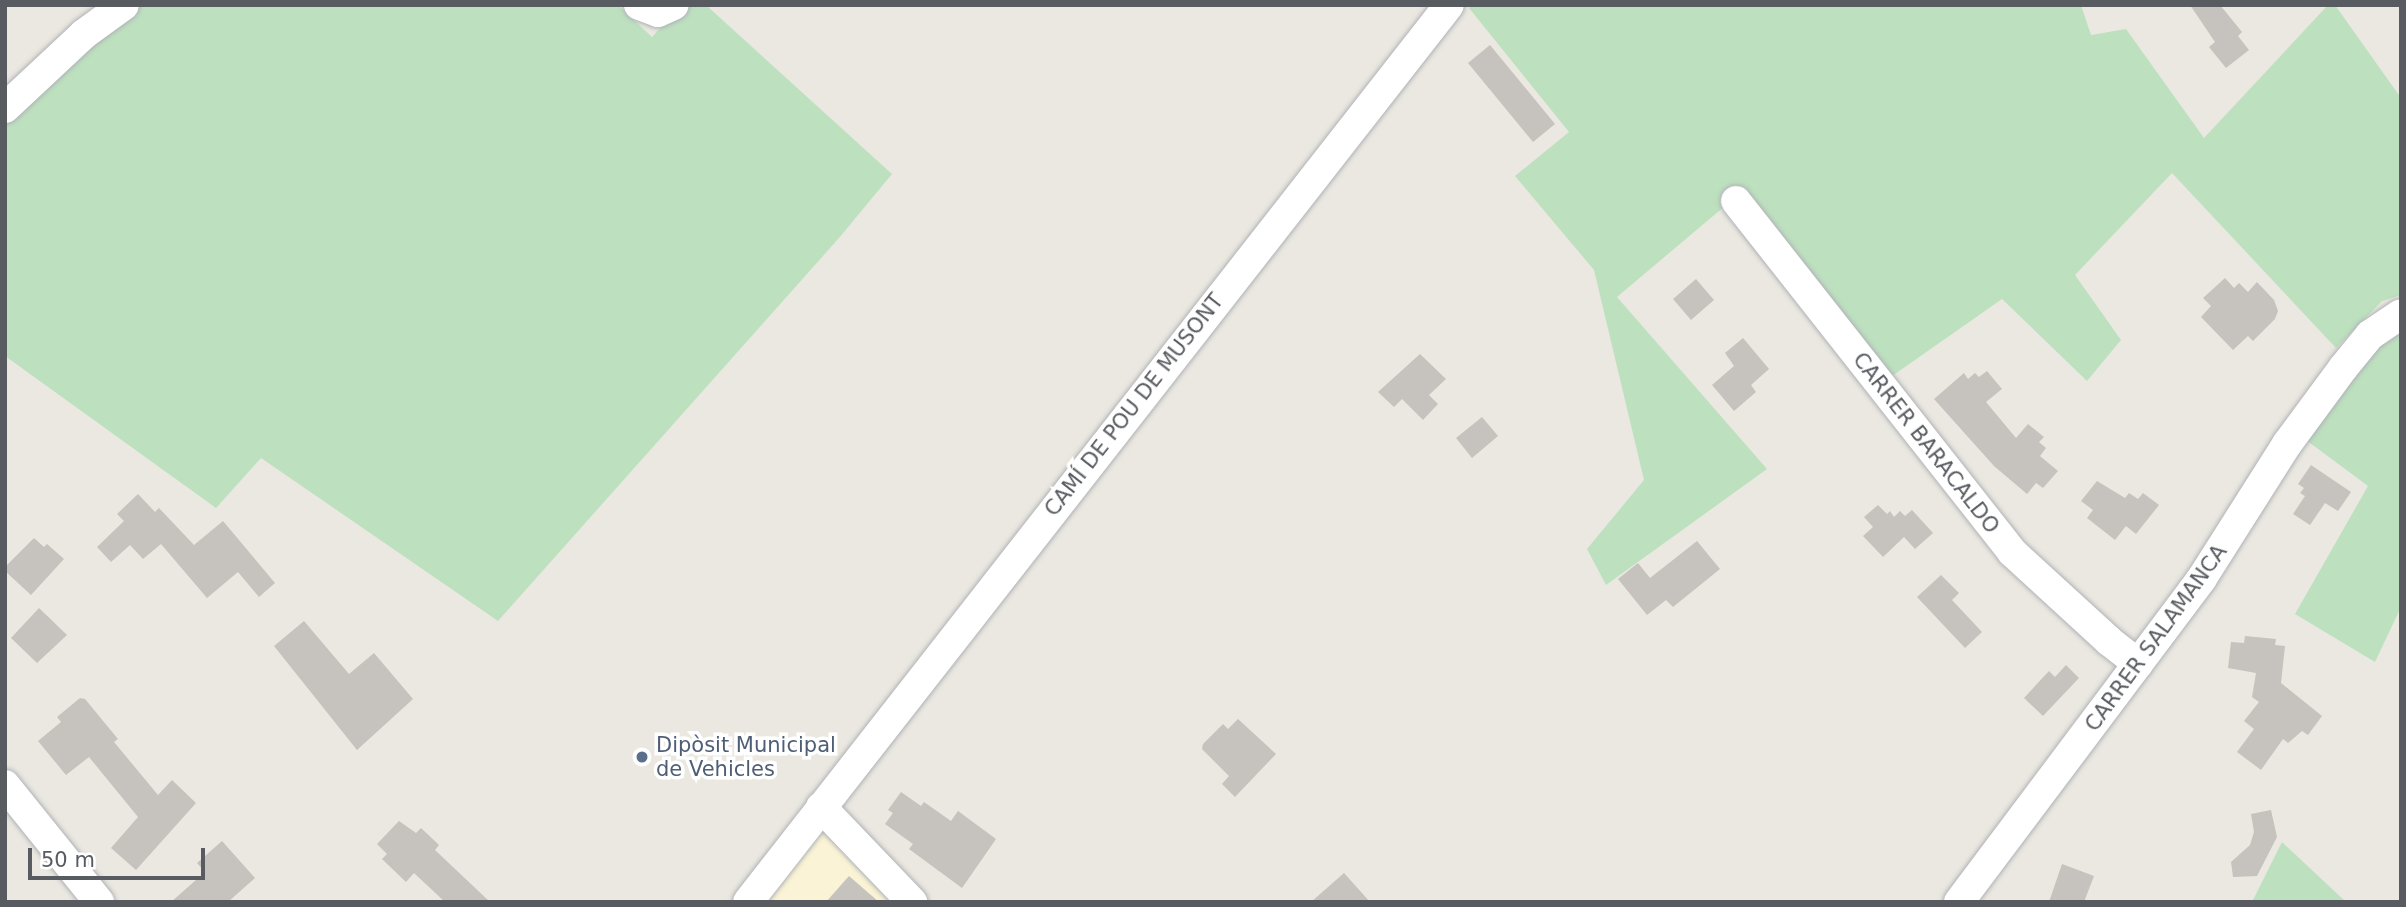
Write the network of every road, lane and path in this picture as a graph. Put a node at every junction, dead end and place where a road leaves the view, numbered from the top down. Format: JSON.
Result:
{"nodes":[{"id":1,"x":124,"y":5,"type":"edge"},
{"id":2,"x":639,"y":5,"type":"edge"},
{"id":3,"x":674,"y":5,"type":"edge"},
{"id":4,"x":1449,"y":5,"type":"edge"},
{"id":5,"x":5,"y":108,"type":"edge"},
{"id":6,"x":1736,"y":201,"type":"dead end"},
{"id":7,"x":2401,"y":314,"type":"edge"},
{"id":8,"x":2138,"y":664,"type":"junction"},
{"id":9,"x":5,"y":785,"type":"edge"},
{"id":10,"x":806,"y":816,"type":"junction"},
{"id":11,"x":1973,"y":897,"type":"edge"},
{"id":12,"x":99,"y":902,"type":"edge"},
{"id":13,"x":748,"y":902,"type":"edge"},
{"id":14,"x":912,"y":902,"type":"edge"}],
"edges":[{"from":1,"to":5,"type":"street"},
{"from":2,"to":3,"type":"street"},
{"from":4,"to":10,"type":"street","name":"CAMÍ DE POU DE MUSONT"},
{"from":6,"to":8,"type":"street","name":"CARRER BARACALDO"},
{"from":7,"to":8,"type":"street","name":"CARRER SALAMANCA"},
{"from":8,"to":11,"type":"street","name":"CARRER SALAMANCA"},
{"from":9,"to":12,"type":"street"},
{"from":10,"to":13,"type":"street","name":"CAMÍ DE POU DE MUSONT"},
{"from":10,"to":14,"type":"street"}]}
